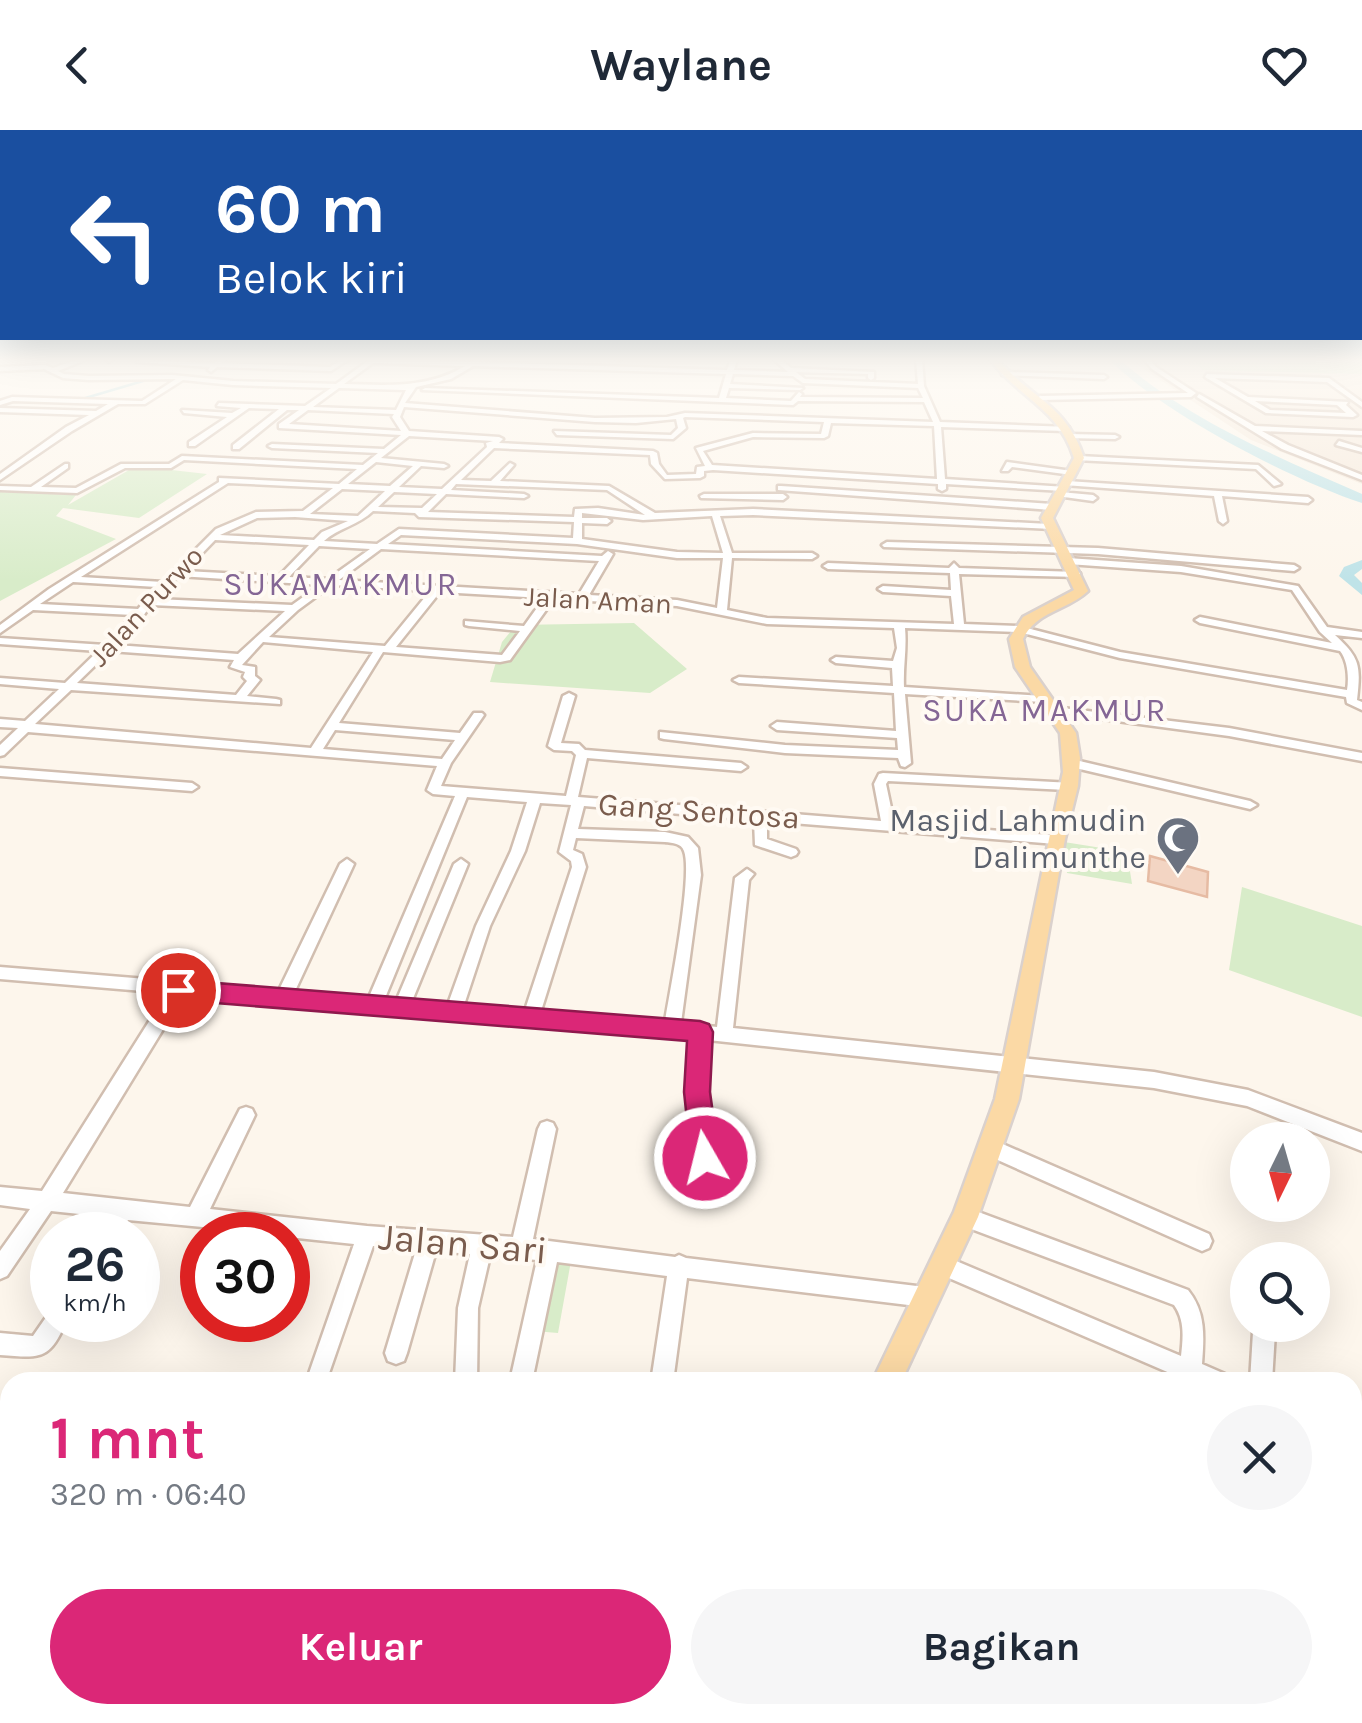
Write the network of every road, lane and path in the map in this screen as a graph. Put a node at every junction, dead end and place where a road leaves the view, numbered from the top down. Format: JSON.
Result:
{"nodes":[{"id":1,"x":68,"y":432,"type":"edge"},
{"id":2,"x":209,"y":432,"type":"edge"},
{"id":3,"x":252,"y":432,"type":"edge"},
{"id":4,"x":293,"y":432,"type":"edge"},
{"id":5,"x":316,"y":432,"type":"edge"},
{"id":6,"x":334,"y":432,"type":"edge"},
{"id":7,"x":401,"y":432,"type":"edge"},
{"id":8,"x":563,"y":432,"type":"edge"},
{"id":9,"x":678,"y":432,"type":"edge"},
{"id":10,"x":826,"y":432,"type":"edge"},
{"id":11,"x":937,"y":432,"type":"edge"},
{"id":12,"x":1067,"y":432,"type":"edge"},
{"id":13,"x":1071,"y":432,"type":"edge"},
{"id":14,"x":1260,"y":432,"type":"edge"},
{"id":15,"x":597,"y":434,"type":"junction"},
{"id":16,"x":789,"y":435,"type":"junction"},
{"id":17,"x":1115,"y":436,"type":"dead end"},
{"id":18,"x":403,"y":438,"type":"junction"},
{"id":19,"x":1339,"y":443,"type":"dead end"},
{"id":20,"x":192,"y":444,"type":"dead end"},
{"id":21,"x":236,"y":446,"type":"dead end"},
{"id":22,"x":272,"y":446,"type":"junction"},
{"id":23,"x":494,"y":446,"type":"junction"},
{"id":24,"x":786,"y":446,"type":"dead end"},
{"id":25,"x":294,"y":447,"type":"junction"},
{"id":26,"x":584,"y":450,"type":"junction"},
{"id":27,"x":1362,"y":450,"type":"edge"},
{"id":28,"x":389,"y":451,"type":"junction"},
{"id":29,"x":653,"y":454,"type":"junction"},
{"id":30,"x":668,"y":454,"type":"dead end"},
{"id":31,"x":784,"y":456,"type":"dead end"},
{"id":32,"x":374,"y":460,"type":"junction"},
{"id":33,"x":248,"y":461,"type":"junction"},
{"id":34,"x":418,"y":464,"type":"junction"},
{"id":35,"x":510,"y":465,"type":"dead end"},
{"id":36,"x":65,"y":466,"type":"dead end"},
{"id":37,"x":444,"y":466,"type":"dead end"},
{"id":38,"x":364,"y":468,"type":"junction"},
{"id":39,"x":709,"y":468,"type":"junction"},
{"id":40,"x":1006,"y":469,"type":"dead end"},
{"id":41,"x":780,"y":470,"type":"junction"},
{"id":42,"x":0,"y":478,"type":"edge"},
{"id":43,"x":1362,"y":478,"type":"edge"},
{"id":44,"x":225,"y":480,"type":"junction"},
{"id":45,"x":940,"y":481,"type":"junction"},
{"id":46,"x":455,"y":482,"type":"junction"},
{"id":47,"x":494,"y":483,"type":"junction"},
{"id":48,"x":1066,"y":484,"type":"junction"},
{"id":49,"x":1277,"y":484,"type":"dead end"},
{"id":50,"x":343,"y":485,"type":"junction"},
{"id":51,"x":0,"y":488,"type":"edge"},
{"id":52,"x":392,"y":488,"type":"junction"},
{"id":53,"x":32,"y":490,"type":"junction"},
{"id":54,"x":443,"y":492,"type":"junction"},
{"id":55,"x":524,"y":496,"type":"dead end"},
{"id":56,"x":704,"y":496,"type":"junction"},
{"id":57,"x":1218,"y":496,"type":"junction"},
{"id":58,"x":1092,"y":498,"type":"dead end"},
{"id":59,"x":1308,"y":500,"type":"dead end"},
{"id":60,"x":944,"y":502,"type":"junction"},
{"id":61,"x":374,"y":509,"type":"junction"},
{"id":62,"x":424,"y":511,"type":"junction"},
{"id":63,"x":713,"y":512,"type":"junction"},
{"id":64,"x":299,"y":516,"type":"junction"},
{"id":65,"x":653,"y":516,"type":"junction"},
{"id":66,"x":357,"y":520,"type":"junction"},
{"id":67,"x":578,"y":520,"type":"junction"},
{"id":68,"x":607,"y":521,"type":"dead end"},
{"id":69,"x":1223,"y":521,"type":"dead end"},
{"id":70,"x":946,"y":522,"type":"junction"},
{"id":71,"x":1048,"y":527,"type":"junction"},
{"id":72,"x":398,"y":532,"type":"junction"},
{"id":73,"x":210,"y":537,"type":"junction"},
{"id":74,"x":577,"y":542,"type":"junction"},
{"id":75,"x":316,"y":543,"type":"junction"},
{"id":76,"x":887,"y":545,"type":"dead end"},
{"id":77,"x":383,"y":546,"type":"junction"},
{"id":78,"x":952,"y":547,"type":"junction"},
{"id":79,"x":612,"y":548,"type":"junction"},
{"id":80,"x":728,"y":555,"type":"junction"},
{"id":81,"x":812,"y":556,"type":"dead end"},
{"id":82,"x":605,"y":560,"type":"junction"},
{"id":83,"x":1068,"y":562,"type":"junction"},
{"id":84,"x":828,"y":566,"type":"dead end"},
{"id":85,"x":1294,"y":568,"type":"dead end"},
{"id":86,"x":956,"y":572,"type":"junction"},
{"id":87,"x":176,"y":573,"type":"junction"},
{"id":88,"x":72,"y":579,"type":"junction"},
{"id":89,"x":282,"y":579,"type":"junction"},
{"id":90,"x":328,"y":582,"type":"junction"},
{"id":91,"x":164,"y":585,"type":"junction"},
{"id":92,"x":882,"y":589,"type":"dead end"},
{"id":93,"x":436,"y":590,"type":"junction"},
{"id":94,"x":957,"y":594,"type":"junction"},
{"id":95,"x":550,"y":598,"type":"junction"},
{"id":96,"x":582,"y":598,"type":"junction"},
{"id":97,"x":30,"y":607,"type":"junction"},
{"id":98,"x":144,"y":607,"type":"junction"},
{"id":99,"x":294,"y":608,"type":"junction"},
{"id":100,"x":722,"y":611,"type":"junction"},
{"id":101,"x":1200,"y":620,"type":"dead end"},
{"id":102,"x":469,"y":622,"type":"dead end"},
{"id":103,"x":899,"y":625,"type":"junction"},
{"id":104,"x":960,"y":627,"type":"junction"},
{"id":105,"x":526,"y":629,"type":"junction"},
{"id":106,"x":1019,"y":629,"type":"junction"},
{"id":107,"x":0,"y":630,"type":"edge"},
{"id":108,"x":1324,"y":630,"type":"junction"},
{"id":109,"x":1362,"y":635,"type":"edge"},
{"id":110,"x":260,"y":639,"type":"junction"},
{"id":111,"x":0,"y":641,"type":"edge"},
{"id":112,"x":109,"y":648,"type":"junction"},
{"id":113,"x":854,"y":648,"type":"dead end"},
{"id":114,"x":1344,"y":649,"type":"junction"},
{"id":115,"x":383,"y":650,"type":"junction"},
{"id":116,"x":242,"y":657,"type":"junction"},
{"id":117,"x":836,"y":660,"type":"dead end"},
{"id":118,"x":897,"y":660,"type":"junction"},
{"id":119,"x":1357,"y":665,"type":"edge"},
{"id":120,"x":739,"y":680,"type":"dead end"},
{"id":121,"x":0,"y":681,"type":"edge"},
{"id":122,"x":68,"y":687,"type":"junction"},
{"id":123,"x":899,"y":692,"type":"junction"},
{"id":124,"x":1350,"y":694,"type":"junction"},
{"id":125,"x":570,"y":696,"type":"dead end"},
{"id":126,"x":239,"y":699,"type":"junction"},
{"id":127,"x":276,"y":702,"type":"dead end"},
{"id":128,"x":1049,"y":705,"type":"junction"},
{"id":129,"x":1362,"y":707,"type":"edge"},
{"id":130,"x":478,"y":715,"type":"dead end"},
{"id":131,"x":0,"y":723,"type":"edge"},
{"id":132,"x":332,"y":726,"type":"junction"},
{"id":133,"x":777,"y":726,"type":"dead end"},
{"id":134,"x":28,"y":727,"type":"junction"},
{"id":135,"x":664,"y":734,"type":"dead end"},
{"id":136,"x":904,"y":735,"type":"junction"},
{"id":137,"x":463,"y":736,"type":"junction"},
{"id":138,"x":2,"y":748,"type":"edge"},
{"id":139,"x":315,"y":752,"type":"junction"},
{"id":140,"x":582,"y":754,"type":"junction"},
{"id":141,"x":904,"y":754,"type":"junction"},
{"id":142,"x":1362,"y":757,"type":"edge"},
{"id":143,"x":445,"y":762,"type":"junction"},
{"id":144,"x":1070,"y":762,"type":"junction"},
{"id":145,"x":741,"y":767,"type":"dead end"},
{"id":146,"x":0,"y":772,"type":"edge"},
{"id":147,"x":905,"y":777,"type":"junction"},
{"id":148,"x":1067,"y":786,"type":"junction"},
{"id":149,"x":192,"y":788,"type":"dead end"},
{"id":150,"x":462,"y":794,"type":"junction"},
{"id":151,"x":534,"y":798,"type":"junction"},
{"id":152,"x":575,"y":802,"type":"junction"},
{"id":153,"x":1250,"y":805,"type":"dead end"},
{"id":154,"x":760,"y":814,"type":"junction"},
{"id":155,"x":888,"y":824,"type":"junction"},
{"id":156,"x":570,"y":834,"type":"junction"},
{"id":157,"x":1056,"y":839,"type":"junction"},
{"id":158,"x":791,"y":852,"type":"dead end"},
{"id":159,"x":347,"y":864,"type":"dead end"},
{"id":160,"x":462,"y":864,"type":"dead end"},
{"id":161,"x":747,"y":874,"type":"dead end"},
{"id":162,"x":3,"y":977,"type":"edge"},
{"id":163,"x":178,"y":990,"type":"junction"},
{"id":164,"x":283,"y":998,"type":"junction"},
{"id":165,"x":374,"y":1004,"type":"junction"},
{"id":166,"x":402,"y":1006,"type":"junction"},
{"id":167,"x":454,"y":1010,"type":"junction"},
{"id":168,"x":531,"y":1016,"type":"junction"},
{"id":169,"x":672,"y":1028,"type":"junction"},
{"id":170,"x":700,"y":1032,"type":"junction"},
{"id":171,"x":724,"y":1034,"type":"junction"},
{"id":172,"x":1015,"y":1065,"type":"junction"},
{"id":173,"x":246,"y":1115,"type":"dead end"},
{"id":174,"x":547,"y":1129,"type":"dead end"},
{"id":175,"x":1362,"y":1142,"type":"edge"},
{"id":176,"x":990,"y":1146,"type":"junction"},
{"id":177,"x":705,"y":1158,"type":"dead end"},
{"id":178,"x":0,"y":1196,"type":"edge"},
{"id":179,"x":47,"y":1202,"type":"junction"},
{"id":180,"x":123,"y":1210,"type":"joint"},
{"id":181,"x":199,"y":1212,"type":"edge"},
{"id":182,"x":180,"y":1216,"type":"edge"},
{"id":183,"x":966,"y":1217,"type":"junction"},
{"id":184,"x":310,"y":1230,"type":"edge"},
{"id":185,"x":368,"y":1236,"type":"junction"},
{"id":186,"x":429,"y":1240,"type":"junction"},
{"id":187,"x":1202,"y":1241,"type":"dead end"},
{"id":188,"x":482,"y":1246,"type":"junction"},
{"id":189,"x":521,"y":1248,"type":"junction"},
{"id":190,"x":549,"y":1252,"type":"junction"},
{"id":191,"x":679,"y":1265,"type":"junction"},
{"id":192,"x":942,"y":1265,"type":"junction"},
{"id":193,"x":0,"y":1270,"type":"edge"},
{"id":194,"x":926,"y":1297,"type":"junction"},
{"id":195,"x":41,"y":1342,"type":"edge"},
{"id":196,"x":1263,"y":1342,"type":"edge"},
{"id":197,"x":0,"y":1344,"type":"edge"},
{"id":198,"x":396,"y":1353,"type":"dead end"},
{"id":199,"x":319,"y":1372,"type":"edge"},
{"id":200,"x":466,"y":1372,"type":"edge"},
{"id":201,"x":523,"y":1372,"type":"dead end"},
{"id":202,"x":663,"y":1372,"type":"edge"},
{"id":203,"x":891,"y":1372,"type":"edge"},
{"id":204,"x":1181,"y":1372,"type":"edge"},
{"id":205,"x":1190,"y":1372,"type":"edge"},
{"id":206,"x":1261,"y":1372,"type":"edge"}],
"edges":[{"from":1,"to":42,"type":"street"},
{"from":2,"to":20,"type":"street"},
{"from":3,"to":21,"type":"street"},
{"from":4,"to":22,"type":"street"},
{"from":5,"to":25,"type":"street"},
{"from":6,"to":18,"type":"street"},
{"from":7,"to":18,"type":"street"},
{"from":8,"to":15,"type":"street"},
{"from":9,"to":15,"type":"street"},
{"from":10,"to":16,"type":"street"},
{"from":11,"to":45,"type":"street"},
{"from":12,"to":48,"type":"main road"},
{"from":13,"to":17,"type":"street"},
{"from":14,"to":43,"type":"street"},
{"from":15,"to":26,"type":"street"},
{"from":16,"to":24,"type":"street"},
{"from":16,"to":39,"type":"street"},
{"from":18,"to":23,"type":"street"},
{"from":18,"to":28,"type":"street"},
{"from":19,"to":27,"type":"street"},
{"from":22,"to":25,"type":"street"},
{"from":22,"to":33,"type":"street"},
{"from":23,"to":26,"type":"street"},
{"from":23,"to":46,"type":"street"},
{"from":25,"to":28,"type":"street"},
{"from":26,"to":29,"type":"street"},
{"from":28,"to":32,"type":"street"},
{"from":29,"to":30,"type":"street"},
{"from":29,"to":39,"type":"street"},
{"from":31,"to":41,"type":"street"},
{"from":32,"to":34,"type":"street"},
{"from":32,"to":38,"type":"street"},
{"from":33,"to":38,"type":"street"},
{"from":33,"to":44,"type":"street"},
{"from":33,"to":53,"type":"street"},
{"from":34,"to":37,"type":"street"},
{"from":34,"to":52,"type":"street"},
{"from":35,"to":47,"type":"street"},
{"from":36,"to":53,"type":"street"},
{"from":38,"to":50,"type":"street"},
{"from":39,"to":41,"type":"street"},
{"from":39,"to":56,"type":"street"},
{"from":40,"to":48,"type":"street"},
{"from":41,"to":45,"type":"street"},
{"from":44,"to":50,"type":"street"},
{"from":44,"to":88,"type":"street"},
{"from":45,"to":48,"type":"street"},
{"from":45,"to":60,"type":"street"},
{"from":46,"to":47,"type":"street"},
{"from":46,"to":54,"type":"street"},
{"from":47,"to":65,"type":"street"},
{"from":48,"to":49,"type":"street"},
{"from":48,"to":57,"type":"street"},
{"from":48,"to":58,"type":"street"},
{"from":48,"to":60,"type":"street"},
{"from":48,"to":71,"type":"main road"},
{"from":50,"to":52,"type":"street"},
{"from":50,"to":64,"type":"street"},
{"from":51,"to":53,"type":"street"},
{"from":52,"to":54,"type":"street"},
{"from":52,"to":61,"type":"street"},
{"from":54,"to":55,"type":"street"},
{"from":54,"to":62,"type":"street"},
{"from":56,"to":60,"type":"street"},
{"from":56,"to":63,"type":"street"},
{"from":57,"to":59,"type":"street"},
{"from":57,"to":69,"type":"street"},
{"from":60,"to":70,"type":"street"},
{"from":61,"to":62,"type":"street"},
{"from":61,"to":66,"type":"street"},
{"from":62,"to":67,"type":"street"},
{"from":62,"to":72,"type":"street"},
{"from":63,"to":65,"type":"street"},
{"from":63,"to":70,"type":"street"},
{"from":63,"to":80,"type":"street"},
{"from":64,"to":66,"type":"street","name":"Jalan Purwo"},
{"from":64,"to":73,"type":"street","name":"Jalan Purwo"},
{"from":65,"to":67,"type":"street"},
{"from":66,"to":75,"type":"street"},
{"from":67,"to":68,"type":"street"},
{"from":67,"to":74,"type":"street"},
{"from":70,"to":71,"type":"street"},
{"from":71,"to":83,"type":"main road"},
{"from":72,"to":74,"type":"street"},
{"from":72,"to":77,"type":"street"},
{"from":73,"to":75,"type":"street"},
{"from":73,"to":87,"type":"street","name":"Jalan Purwo"},
{"from":74,"to":79,"type":"street"},
{"from":75,"to":77,"type":"street"},
{"from":75,"to":89,"type":"street"},
{"from":76,"to":78,"type":"street"},
{"from":77,"to":82,"type":"street"},
{"from":77,"to":90,"type":"street"},
{"from":78,"to":83,"type":"street"},
{"from":78,"to":86,"type":"street"},
{"from":79,"to":80,"type":"street"},
{"from":79,"to":82,"type":"street"},
{"from":80,"to":81,"type":"street"},
{"from":80,"to":100,"type":"street"},
{"from":82,"to":96,"type":"street"},
{"from":83,"to":85,"type":"street"},
{"from":83,"to":86,"type":"street"},
{"from":83,"to":106,"type":"main road"},
{"from":83,"to":108,"type":"street"},
{"from":84,"to":86,"type":"street"},
{"from":86,"to":94,"type":"street"},
{"from":87,"to":89,"type":"street","name":"Jalan Aman"},
{"from":87,"to":91,"type":"street","name":"Jalan Purwo"},
{"from":88,"to":91,"type":"street"},
{"from":88,"to":97,"type":"street"},
{"from":89,"to":90,"type":"street","name":"Jalan Aman"},
{"from":90,"to":93,"type":"street","name":"Jalan Aman"},
{"from":90,"to":99,"type":"street"},
{"from":91,"to":98,"type":"street","name":"Jalan Purwo"},
{"from":92,"to":94,"type":"street"},
{"from":93,"to":95,"type":"street","name":"Jalan Aman"},
{"from":93,"to":115,"type":"street"},
{"from":94,"to":104,"type":"street"},
{"from":95,"to":96,"type":"street","name":"Jalan Aman"},
{"from":95,"to":105,"type":"street"},
{"from":96,"to":100,"type":"street","name":"Jalan Aman"},
{"from":97,"to":98,"type":"street"},
{"from":97,"to":107,"type":"street"},
{"from":98,"to":99,"type":"street"},
{"from":98,"to":112,"type":"street","name":"Jalan Purwo"},
{"from":99,"to":110,"type":"street"},
{"from":100,"to":103,"type":"street","name":"Jalan Aman"},
{"from":101,"to":114,"type":"street"},
{"from":102,"to":105,"type":"street"},
{"from":103,"to":104,"type":"street","name":"Jalan Aman"},
{"from":103,"to":118,"type":"street"},
{"from":104,"to":106,"type":"street","name":"Jalan Aman"},
{"from":105,"to":115,"type":"street"},
{"from":106,"to":124,"type":"street","name":"Jalan Aman"},
{"from":106,"to":128,"type":"main road"},
{"from":108,"to":109,"type":"street"},
{"from":108,"to":114,"type":"street"},
{"from":110,"to":115,"type":"street"},
{"from":110,"to":116,"type":"street"},
{"from":111,"to":112,"type":"street"},
{"from":112,"to":116,"type":"street"},
{"from":112,"to":122,"type":"street","name":"Jalan Purwo"},
{"from":113,"to":118,"type":"street"},
{"from":114,"to":119,"type":"street"},
{"from":115,"to":132,"type":"street"},
{"from":116,"to":126,"type":"street"},
{"from":117,"to":118,"type":"street"},
{"from":118,"to":123,"type":"street"},
{"from":119,"to":124,"type":"street"},
{"from":120,"to":123,"type":"street"},
{"from":121,"to":122,"type":"street"},
{"from":122,"to":126,"type":"street"},
{"from":122,"to":134,"type":"street","name":"Jalan Purwo"},
{"from":123,"to":128,"type":"street"},
{"from":123,"to":136,"type":"street"},
{"from":124,"to":129,"type":"street"},
{"from":125,"to":140,"type":"street"},
{"from":126,"to":127,"type":"street"},
{"from":128,"to":142,"type":"street"},
{"from":128,"to":144,"type":"main road"},
{"from":130,"to":137,"type":"street"},
{"from":131,"to":134,"type":"street"},
{"from":132,"to":137,"type":"street"},
{"from":132,"to":139,"type":"street"},
{"from":133,"to":136,"type":"street"},
{"from":134,"to":138,"type":"street","name":"Jalan Purwo"},
{"from":134,"to":139,"type":"street"},
{"from":135,"to":141,"type":"street"},
{"from":136,"to":141,"type":"street"},
{"from":137,"to":143,"type":"street"},
{"from":139,"to":143,"type":"street"},
{"from":140,"to":145,"type":"street"},
{"from":140,"to":152,"type":"street"},
{"from":141,"to":147,"type":"street"},
{"from":143,"to":150,"type":"street"},
{"from":144,"to":148,"type":"main road"},
{"from":144,"to":153,"type":"street"},
{"from":146,"to":149,"type":"street"},
{"from":147,"to":148,"type":"street"},
{"from":147,"to":155,"type":"street"},
{"from":148,"to":157,"type":"main road"},
{"from":150,"to":151,"type":"street","name":"Gang Sentosa"},
{"from":150,"to":165,"type":"street"},
{"from":151,"to":152,"type":"street","name":"Gang Sentosa"},
{"from":151,"to":167,"type":"street"},
{"from":152,"to":154,"type":"street","name":"Gang Sentosa"},
{"from":152,"to":156,"type":"street"},
{"from":154,"to":155,"type":"street","name":"Gang Sentosa"},
{"from":154,"to":158,"type":"street"},
{"from":155,"to":157,"type":"street","name":"Gang Sentosa"},
{"from":156,"to":168,"type":"street"},
{"from":156,"to":169,"type":"street"},
{"from":157,"to":172,"type":"main road"},
{"from":159,"to":164,"type":"street"},
{"from":160,"to":166,"type":"street"},
{"from":161,"to":171,"type":"street"},
{"from":162,"to":163,"type":"street"},
{"from":163,"to":164,"type":"street"},
{"from":163,"to":179,"type":"street"},
{"from":164,"to":165,"type":"street"},
{"from":165,"to":166,"type":"street"},
{"from":166,"to":167,"type":"street"},
{"from":167,"to":168,"type":"street"},
{"from":168,"to":169,"type":"street"},
{"from":169,"to":170,"type":"street"},
{"from":170,"to":171,"type":"street"},
{"from":170,"to":177,"type":"street"},
{"from":171,"to":172,"type":"street"},
{"from":172,"to":175,"type":"street"},
{"from":172,"to":176,"type":"main road"},
{"from":173,"to":181,"type":"street"},
{"from":174,"to":189,"type":"street"},
{"from":176,"to":183,"type":"main road"},
{"from":176,"to":187,"type":"street"},
{"from":178,"to":179,"type":"street","name":"Jalan Sari"},
{"from":179,"to":180,"type":"street","name":"Jalan Sari"},
{"from":179,"to":193,"type":"street"},
{"from":180,"to":182,"type":"street","name":"Jalan Sari"},
{"from":183,"to":192,"type":"main road"},
{"from":183,"to":205,"type":"street"},
{"from":184,"to":185,"type":"street","name":"Jalan Sari"},
{"from":185,"to":186,"type":"street","name":"Jalan Sari"},
{"from":185,"to":199,"type":"street"},
{"from":186,"to":188,"type":"street","name":"Jalan Sari"},
{"from":186,"to":198,"type":"street"},
{"from":188,"to":189,"type":"street","name":"Jalan Sari"},
{"from":188,"to":200,"type":"street"},
{"from":189,"to":190,"type":"street","name":"Jalan Sari"},
{"from":190,"to":191,"type":"street","name":"Jalan Sari"},
{"from":190,"to":201,"type":"street"},
{"from":191,"to":194,"type":"street","name":"Jalan Sari"},
{"from":191,"to":202,"type":"street"},
{"from":192,"to":194,"type":"main road"},
{"from":192,"to":204,"type":"street"},
{"from":194,"to":203,"type":"main road"},
{"from":195,"to":197,"type":"street"},
{"from":196,"to":206,"type":"street"}]}
